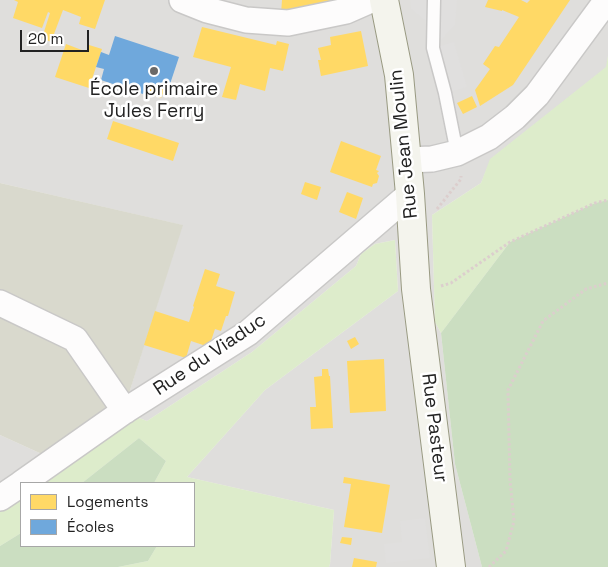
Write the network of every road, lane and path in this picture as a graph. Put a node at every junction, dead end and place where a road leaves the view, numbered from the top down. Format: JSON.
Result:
{"nodes":[{"id":1,"x":182,"y":0,"type":"edge"},
{"id":2,"x":371,"y":0,"type":"edge"},
{"id":3,"x":384,"y":0,"type":"edge"},
{"id":4,"x":434,"y":0,"type":"edge"},
{"id":5,"x":607,"y":0,"type":"edge"},
{"id":6,"x":457,"y":154,"type":"junction"},
{"id":7,"x":407,"y":160,"type":"junction"},
{"id":8,"x":410,"y":194,"type":"junction"},
{"id":9,"x":608,"y":200,"type":"edge"},
{"id":10,"x":608,"y":283,"type":"edge"},
{"id":11,"x":416,"y":289,"type":"junction"},
{"id":12,"x":0,"y":304,"type":"edge"},
{"id":13,"x":125,"y":411,"type":"junction"},
{"id":14,"x":23,"y":482,"type":"edge"},
{"id":15,"x":20,"y":484,"type":"edge"},
{"id":16,"x":0,"y":498,"type":"edge"},
{"id":17,"x":451,"y":567,"type":"edge"},
{"id":18,"x":489,"y":567,"type":"edge"}],
"edges":[{"from":1,"to":2,"type":"street"},
{"from":3,"to":7,"type":"main road","name":"Rue Jean Moulin"},
{"from":4,"to":6,"type":"lane"},
{"from":5,"to":6,"type":"street"},
{"from":6,"to":7,"type":"street"},
{"from":7,"to":8,"type":"main road","name":"Rue Jean Moulin"},
{"from":8,"to":11,"type":"main road","name":"Rue Jean Moulin"},
{"from":8,"to":13,"type":"street","name":"Rue du Viaduc"},
{"from":9,"to":11,"type":"path"},
{"from":10,"to":18,"type":"path"},
{"from":11,"to":17,"type":"main road","name":"Rue Pasteur"},
{"from":12,"to":13,"type":"street"},
{"from":13,"to":14,"type":"street","name":"Rue du Viaduc"},
{"from":15,"to":16,"type":"street","name":"Rue du Viaduc"}]}
